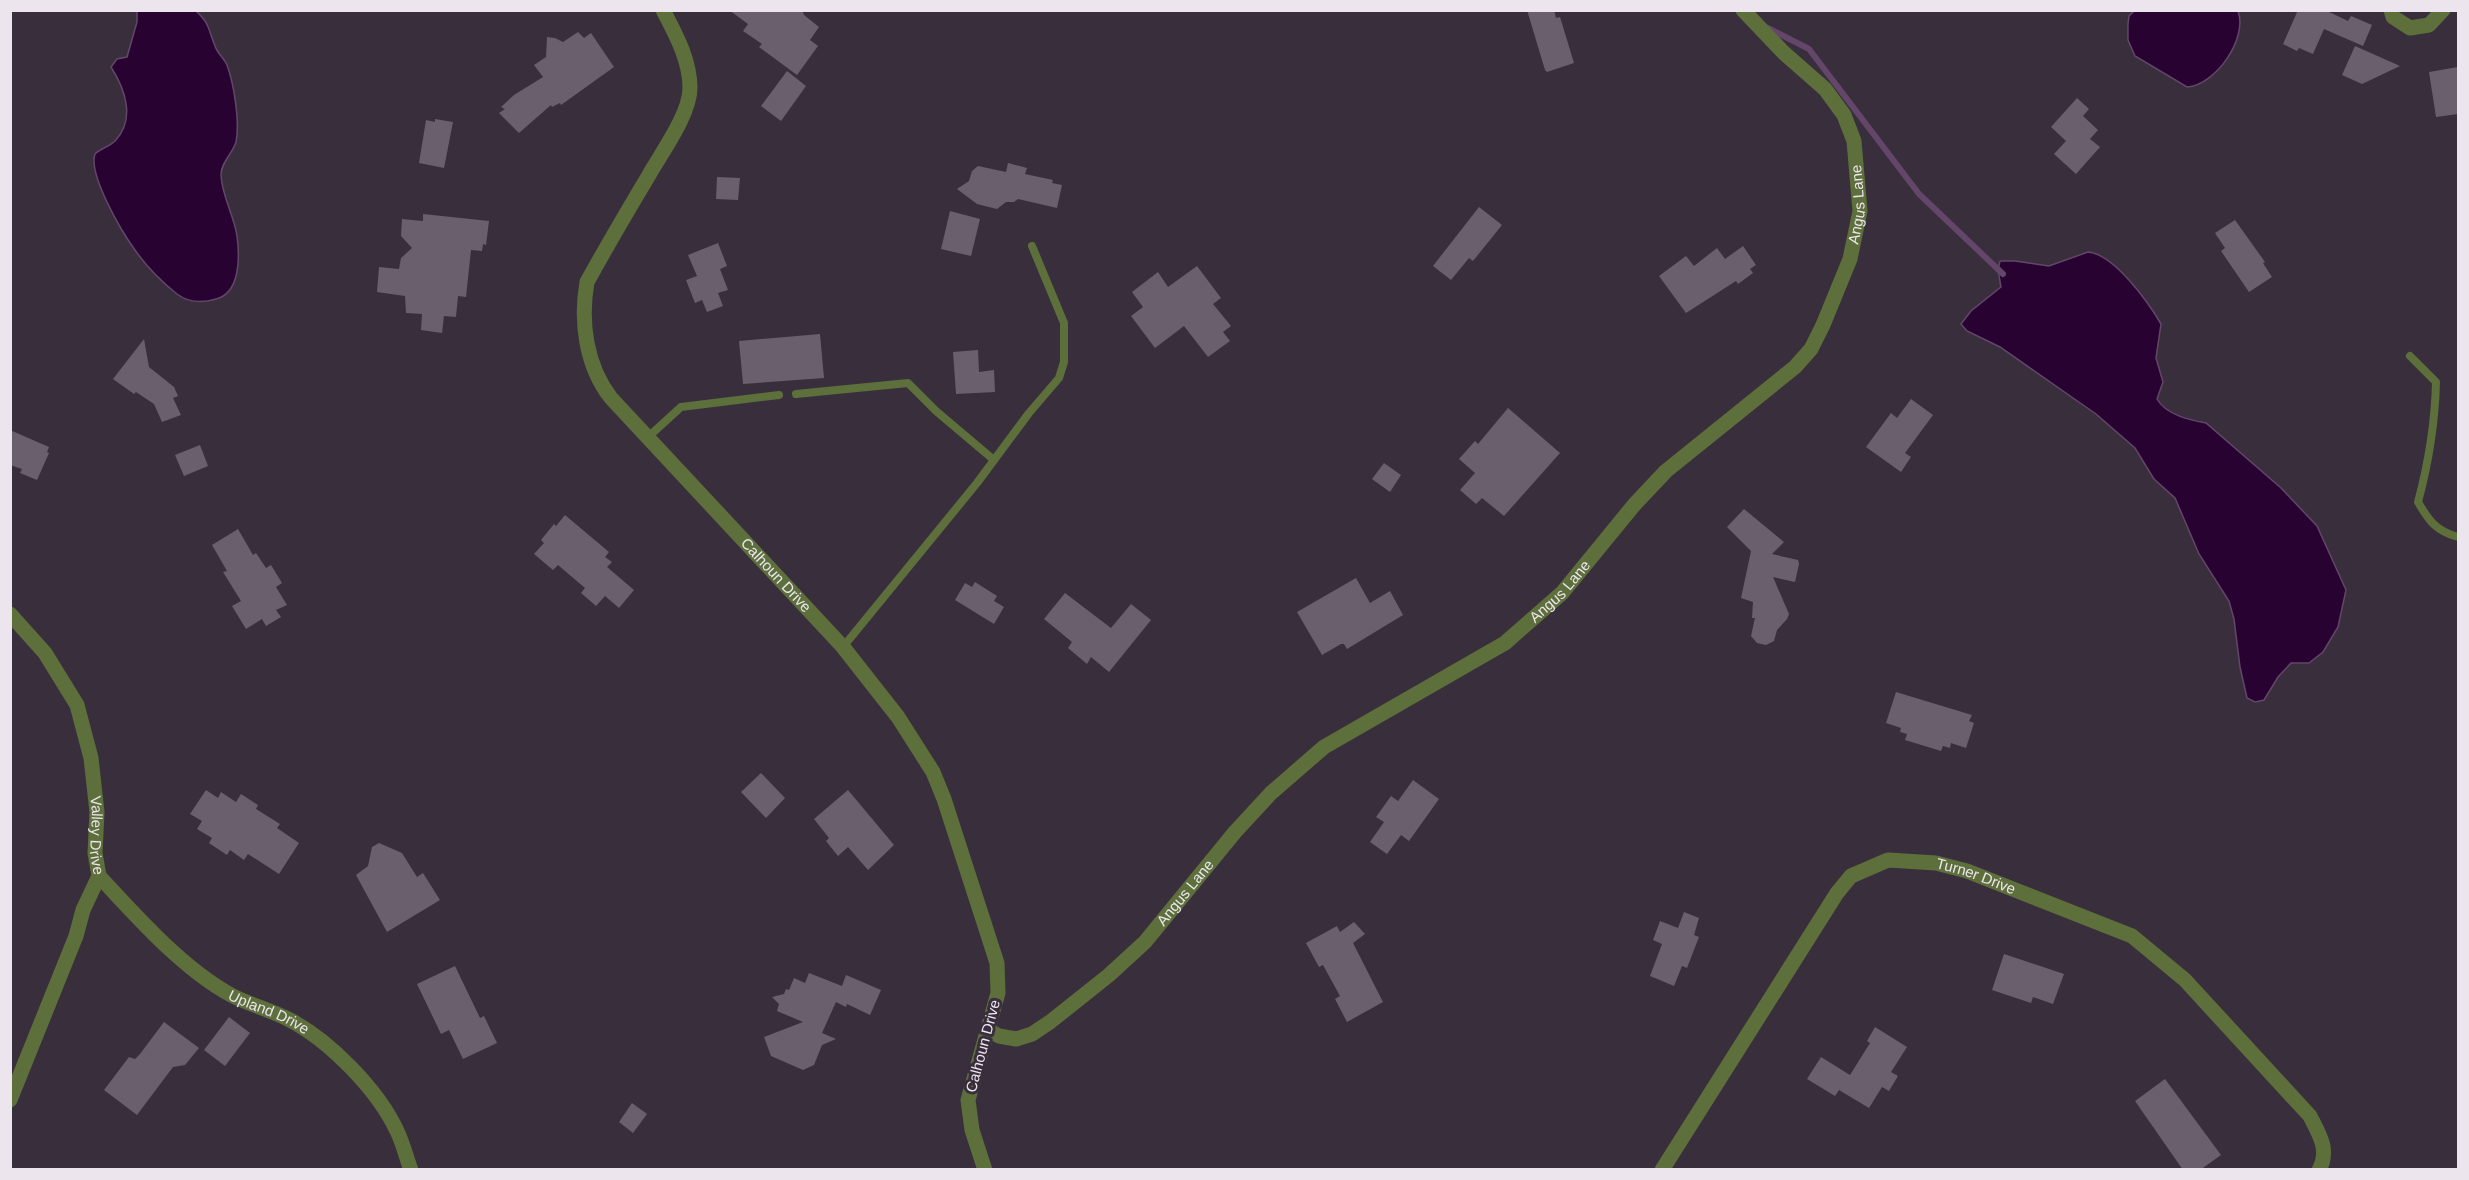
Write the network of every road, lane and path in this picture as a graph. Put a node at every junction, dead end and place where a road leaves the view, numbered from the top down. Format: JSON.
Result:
{"nodes":[{"id":1,"x":663,"y":10,"type":"edge"},
{"id":2,"x":2391,"y":10,"type":"edge"},
{"id":3,"x":2443,"y":10,"type":"edge"},
{"id":4,"x":1748,"y":12,"type":"edge"},
{"id":5,"x":1032,"y":246,"type":"dead end"},
{"id":6,"x":2410,"y":356,"type":"dead end"},
{"id":7,"x":796,"y":393,"type":"dead end"},
{"id":8,"x":779,"y":395,"type":"dead end"},
{"id":9,"x":647,"y":438,"type":"junction"},
{"id":10,"x":994,"y":459,"type":"junction"},
{"id":11,"x":2458,"y":537,"type":"edge"},
{"id":12,"x":10,"y":614,"type":"edge"},
{"id":13,"x":843,"y":647,"type":"junction"},
{"id":14,"x":99,"y":876,"type":"junction"},
{"id":15,"x":988,"y":1030,"type":"junction"},
{"id":16,"x":10,"y":1100,"type":"edge"},
{"id":17,"x":411,"y":1170,"type":"edge"},
{"id":18,"x":985,"y":1170,"type":"edge"},
{"id":19,"x":1662,"y":1170,"type":"edge"},
{"id":20,"x":2319,"y":1170,"type":"edge"}],
"edges":[{"from":1,"to":9,"type":"street","name":"Calhoun Drive"},
{"from":2,"to":3,"type":"street"},
{"from":4,"to":15,"type":"street","name":"Angus Lane"},
{"from":5,"to":10,"type":"lane"},
{"from":6,"to":11,"type":"lane"},
{"from":7,"to":10,"type":"lane"},
{"from":8,"to":9,"type":"lane"},
{"from":9,"to":13,"type":"street","name":"Calhoun Drive"},
{"from":10,"to":13,"type":"lane"},
{"from":12,"to":14,"type":"street","name":"Valley Drive"},
{"from":13,"to":15,"type":"street","name":"Calhoun Drive"},
{"from":14,"to":16,"type":"street","name":"Valley Drive"},
{"from":14,"to":17,"type":"street","name":"Upland Drive"},
{"from":15,"to":18,"type":"street","name":"Calhoun Drive"},
{"from":19,"to":20,"type":"street","name":"Turner Drive"}]}
